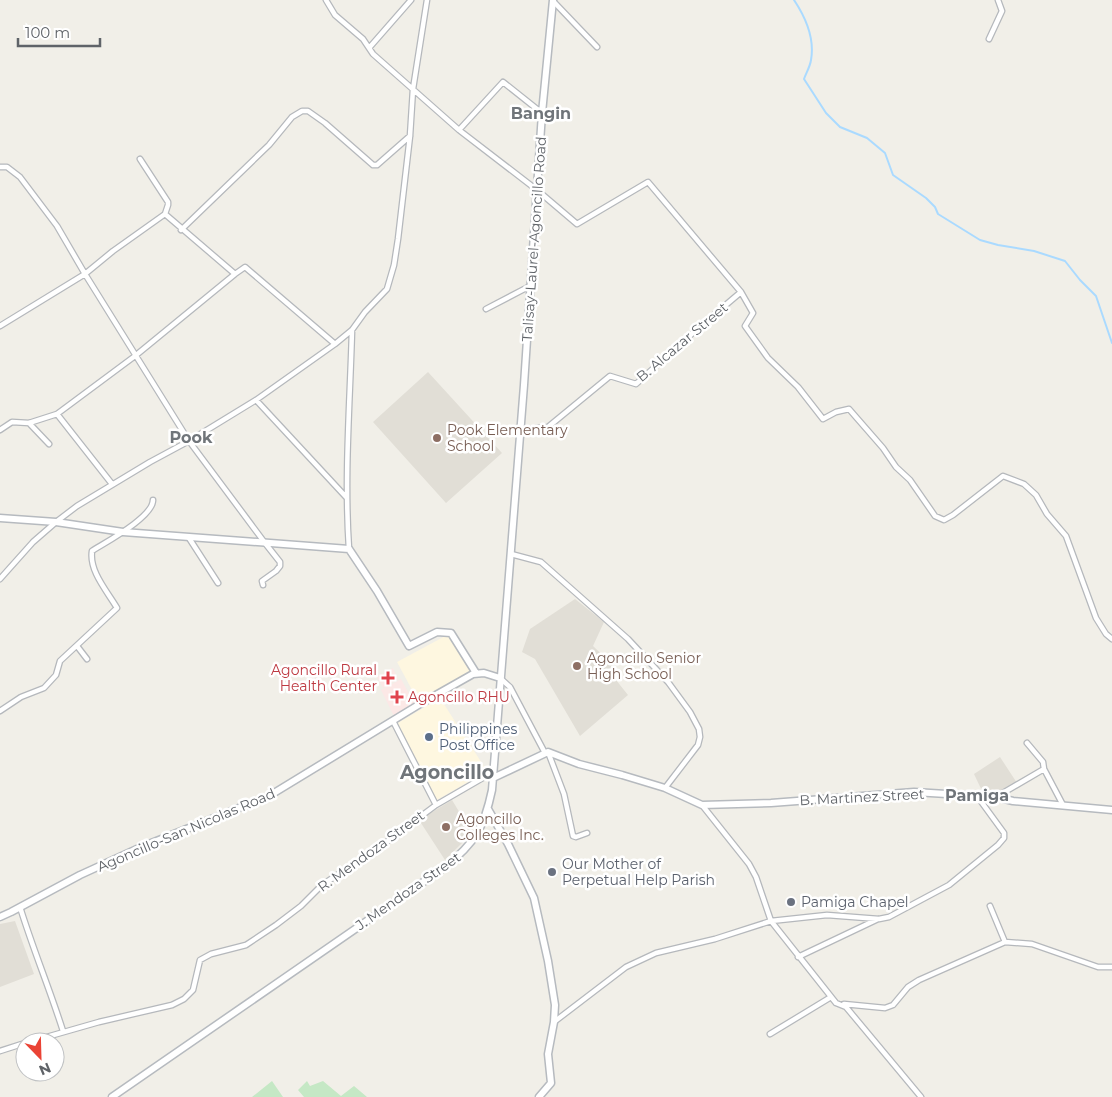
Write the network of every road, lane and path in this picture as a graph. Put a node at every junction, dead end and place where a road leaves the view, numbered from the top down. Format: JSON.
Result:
{"nodes":[{"id":1,"x":326,"y":0,"type":"edge"},
{"id":2,"x":411,"y":0,"type":"edge"},
{"id":3,"x":427,"y":0,"type":"edge"},
{"id":4,"x":553,"y":0,"type":"edge"},
{"id":5,"x":998,"y":0,"type":"edge"},
{"id":6,"x":989,"y":39,"type":"dead end"},
{"id":7,"x":597,"y":47,"type":"dead end"},
{"id":8,"x":369,"y":48,"type":"junction"},
{"id":9,"x":414,"y":89,"type":"junction"},
{"id":10,"x":542,"y":113,"type":"junction"},
{"id":11,"x":459,"y":130,"type":"junction"},
{"id":12,"x":410,"y":136,"type":"junction"},
{"id":13,"x":140,"y":159,"type":"dead end"},
{"id":14,"x":0,"y":167,"type":"edge"},
{"id":15,"x":537,"y":190,"type":"junction"},
{"id":16,"x":165,"y":214,"type":"junction"},
{"id":17,"x":181,"y":230,"type":"junction"},
{"id":18,"x":84,"y":274,"type":"junction"},
{"id":19,"x":235,"y":274,"type":"junction"},
{"id":20,"x":530,"y":286,"type":"junction"},
{"id":21,"x":741,"y":292,"type":"junction"},
{"id":22,"x":486,"y":309,"type":"dead end"},
{"id":23,"x":0,"y":326,"type":"edge"},
{"id":24,"x":352,"y":330,"type":"junction"},
{"id":25,"x":335,"y":344,"type":"junction"},
{"id":26,"x":135,"y":356,"type":"junction"},
{"id":27,"x":256,"y":400,"type":"junction"},
{"id":28,"x":57,"y":414,"type":"junction"},
{"id":29,"x":29,"y":423,"type":"junction"},
{"id":30,"x":0,"y":430,"type":"edge"},
{"id":31,"x":520,"y":430,"type":"junction"},
{"id":32,"x":189,"y":441,"type":"junction"},
{"id":33,"x":49,"y":444,"type":"dead end"},
{"id":34,"x":516,"y":478,"type":"joint"},
{"id":35,"x":112,"y":484,"type":"junction"},
{"id":36,"x":346,"y":497,"type":"junction"},
{"id":37,"x":153,"y":500,"type":"dead end"},
{"id":38,"x":0,"y":518,"type":"edge"},
{"id":39,"x":56,"y":522,"type":"junction"},
{"id":40,"x":123,"y":532,"type":"junction"},
{"id":41,"x":189,"y":538,"type":"junction"},
{"id":42,"x":265,"y":544,"type":"junction"},
{"id":43,"x":348,"y":549,"type":"junction"},
{"id":44,"x":511,"y":554,"type":"junction"},
{"id":45,"x":0,"y":579,"type":"edge"},
{"id":46,"x":218,"y":582,"type":"dead end"},
{"id":47,"x":263,"y":585,"type":"dead end"},
{"id":48,"x":1112,"y":639,"type":"edge"},
{"id":49,"x":77,"y":646,"type":"junction"},
{"id":50,"x":87,"y":659,"type":"dead end"},
{"id":51,"x":476,"y":673,"type":"junction"},
{"id":52,"x":500,"y":678,"type":"junction"},
{"id":53,"x":0,"y":711,"type":"edge"},
{"id":54,"x":393,"y":721,"type":"junction"},
{"id":55,"x":1027,"y":743,"type":"dead end"},
{"id":56,"x":547,"y":752,"type":"junction"},
{"id":57,"x":1044,"y":770,"type":"junction"},
{"id":58,"x":493,"y":775,"type":"junction"},
{"id":59,"x":664,"y":788,"type":"junction"},
{"id":60,"x":977,"y":796,"type":"junction"},
{"id":61,"x":996,"y":797,"type":"junction"},
{"id":62,"x":436,"y":805,"type":"junction"},
{"id":63,"x":702,"y":805,"type":"junction"},
{"id":64,"x":1063,"y":805,"type":"junction"},
{"id":65,"x":488,"y":809,"type":"junction"},
{"id":66,"x":1112,"y":810,"type":"edge"},
{"id":67,"x":587,"y":833,"type":"dead end"},
{"id":68,"x":990,"y":906,"type":"dead end"},
{"id":69,"x":20,"y":907,"type":"junction"},
{"id":70,"x":0,"y":917,"type":"edge"},
{"id":71,"x":878,"y":919,"type":"junction"},
{"id":72,"x":771,"y":921,"type":"junction"},
{"id":73,"x":1005,"y":942,"type":"junction"},
{"id":74,"x":798,"y":957,"type":"junction"},
{"id":75,"x":1112,"y":967,"type":"edge"},
{"id":76,"x":831,"y":997,"type":"junction"},
{"id":77,"x":836,"y":1003,"type":"junction"},
{"id":78,"x":554,"y":1022,"type":"junction"},
{"id":79,"x":63,"y":1031,"type":"junction"},
{"id":80,"x":60,"y":1032,"type":"edge"},
{"id":81,"x":770,"y":1034,"type":"dead end"},
{"id":82,"x":15,"y":1046,"type":"edge"},
{"id":83,"x":0,"y":1051,"type":"edge"},
{"id":84,"x":112,"y":1097,"type":"edge"},
{"id":85,"x":539,"y":1097,"type":"edge"},
{"id":86,"x":921,"y":1097,"type":"edge"}],
"edges":[{"from":1,"to":8,"type":"street"},
{"from":2,"to":8,"type":"street"},
{"from":3,"to":9,"type":"street"},
{"from":4,"to":7,"type":"street"},
{"from":4,"to":10,"type":"main road","name":"Talisay-Laurel-Agoncillo Road"},
{"from":5,"to":6,"type":"street"},
{"from":8,"to":9,"type":"street"},
{"from":9,"to":11,"type":"street"},
{"from":9,"to":12,"type":"street"},
{"from":10,"to":11,"type":"street"},
{"from":10,"to":15,"type":"main road","name":"Talisay-Laurel-Agoncillo Road"},
{"from":11,"to":15,"type":"street"},
{"from":12,"to":17,"type":"street"},
{"from":12,"to":24,"type":"street"},
{"from":13,"to":16,"type":"street"},
{"from":14,"to":18,"type":"street"},
{"from":15,"to":20,"type":"main road","name":"Talisay-Laurel-Agoncillo Road"},
{"from":15,"to":21,"type":"street"},
{"from":16,"to":17,"type":"street"},
{"from":16,"to":18,"type":"street"},
{"from":17,"to":19,"type":"street"},
{"from":18,"to":23,"type":"street"},
{"from":18,"to":26,"type":"street"},
{"from":19,"to":25,"type":"street"},
{"from":19,"to":26,"type":"street"},
{"from":20,"to":22,"type":"street"},
{"from":20,"to":31,"type":"main road","name":"Talisay-Laurel-Agoncillo Road"},
{"from":21,"to":31,"type":"street","name":"B. Alcazar Street"},
{"from":21,"to":48,"type":"street"},
{"from":24,"to":25,"type":"street"},
{"from":24,"to":36,"type":"street"},
{"from":25,"to":27,"type":"street"},
{"from":26,"to":28,"type":"street"},
{"from":26,"to":32,"type":"street"},
{"from":27,"to":32,"type":"street"},
{"from":27,"to":36,"type":"street"},
{"from":28,"to":29,"type":"street"},
{"from":28,"to":35,"type":"street"},
{"from":29,"to":30,"type":"street"},
{"from":29,"to":33,"type":"street"},
{"from":31,"to":34,"type":"main road","name":"Talisay-Laurel-Agoncillo Road"},
{"from":32,"to":35,"type":"street"},
{"from":32,"to":42,"type":"street"},
{"from":34,"to":44,"type":"main road","name":"J. Mendoza Street"},
{"from":35,"to":39,"type":"street"},
{"from":36,"to":43,"type":"street"},
{"from":37,"to":40,"type":"street"},
{"from":38,"to":39,"type":"main road"},
{"from":39,"to":40,"type":"main road"},
{"from":39,"to":45,"type":"street"},
{"from":40,"to":41,"type":"main road"},
{"from":40,"to":49,"type":"street"},
{"from":41,"to":42,"type":"main road"},
{"from":41,"to":46,"type":"street"},
{"from":42,"to":43,"type":"main road"},
{"from":42,"to":47,"type":"street"},
{"from":43,"to":51,"type":"main road"},
{"from":44,"to":52,"type":"main road","name":"J. Mendoza Street"},
{"from":44,"to":59,"type":"street"},
{"from":49,"to":50,"type":"street"},
{"from":49,"to":53,"type":"street"},
{"from":51,"to":52,"type":"main road"},
{"from":51,"to":54,"type":"main road","name":"Agoncillo-San Nicolas Road"},
{"from":52,"to":56,"type":"street"},
{"from":52,"to":58,"type":"main road","name":"J. Mendoza Street"},
{"from":54,"to":62,"type":"street","name":"R. Mendoza Street"},
{"from":54,"to":69,"type":"main road","name":"Agoncillo-San Nicolas Road"},
{"from":55,"to":57,"type":"street"},
{"from":56,"to":58,"type":"main road","name":"R. Mendoza Street"},
{"from":56,"to":59,"type":"main road"},
{"from":56,"to":67,"type":"street"},
{"from":57,"to":61,"type":"street"},
{"from":57,"to":64,"type":"street"},
{"from":58,"to":62,"type":"street","name":"R. Mendoza Street"},
{"from":58,"to":65,"type":"main road","name":"J. Mendoza Street"},
{"from":59,"to":63,"type":"main road"},
{"from":60,"to":61,"type":"main road","name":"B. Martinez Street"},
{"from":60,"to":63,"type":"main road","name":"B. Martinez Street"},
{"from":60,"to":71,"type":"street"},
{"from":61,"to":64,"type":"main road","name":"B. Martinez Street"},
{"from":62,"to":79,"type":"street","name":"R. Mendoza Street"},
{"from":63,"to":72,"type":"street"},
{"from":64,"to":66,"type":"main road","name":"B. Martinez Street"},
{"from":65,"to":78,"type":"main road"},
{"from":65,"to":84,"type":"main road","name":"J. Mendoza Street"},
{"from":68,"to":73,"type":"street"},
{"from":69,"to":70,"type":"main road","name":"Agoncillo-San Nicolas Road"},
{"from":69,"to":79,"type":"street"},
{"from":71,"to":72,"type":"street"},
{"from":71,"to":74,"type":"street"},
{"from":72,"to":74,"type":"street"},
{"from":72,"to":78,"type":"street"},
{"from":73,"to":75,"type":"street"},
{"from":73,"to":77,"type":"street"},
{"from":74,"to":76,"type":"street"},
{"from":76,"to":77,"type":"street"},
{"from":76,"to":81,"type":"street"},
{"from":77,"to":86,"type":"street"},
{"from":78,"to":85,"type":"main road"},
{"from":79,"to":80,"type":"street","name":"R. Mendoza Street"},
{"from":82,"to":83,"type":"street"}]}
